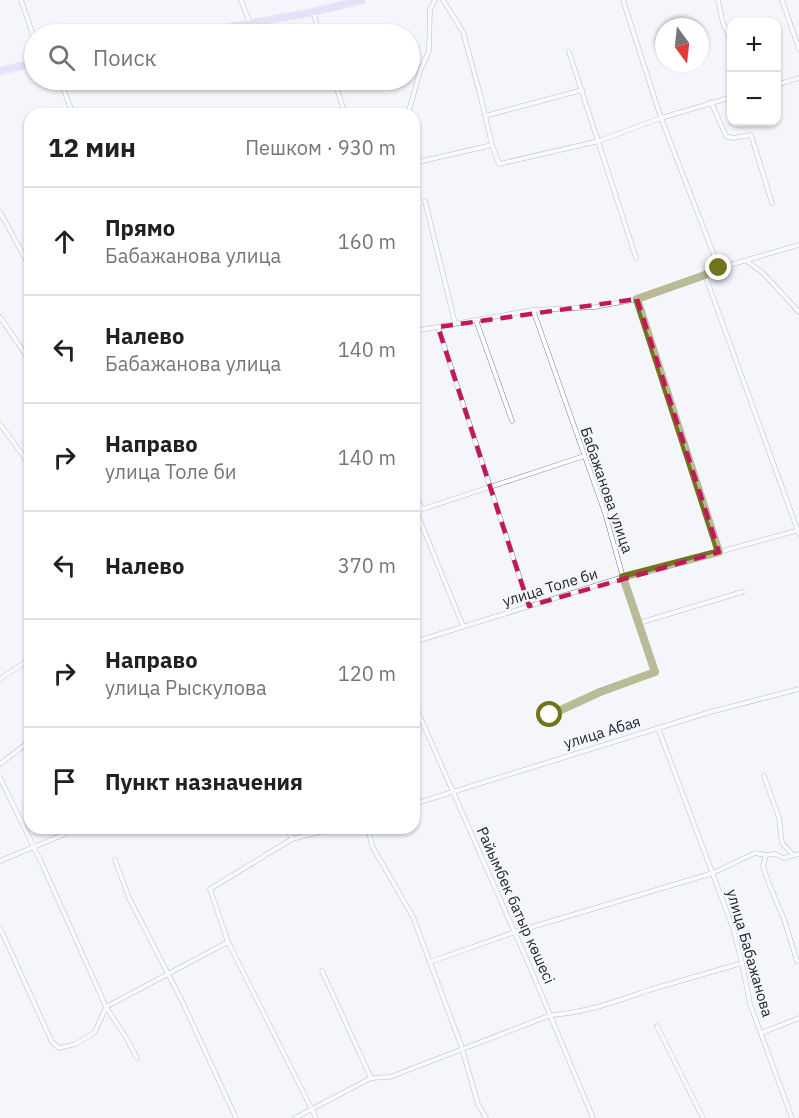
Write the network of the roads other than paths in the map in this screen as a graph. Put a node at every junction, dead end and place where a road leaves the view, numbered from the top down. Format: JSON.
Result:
{"nodes":[{"id":1,"x":21,"y":0,"type":"edge"},
{"id":2,"x":241,"y":0,"type":"edge"},
{"id":3,"x":362,"y":0,"type":"edge"},
{"id":4,"x":435,"y":0,"type":"edge"},
{"id":5,"x":443,"y":0,"type":"edge"},
{"id":6,"x":623,"y":0,"type":"edge"},
{"id":7,"x":718,"y":0,"type":"edge"},
{"id":8,"x":782,"y":0,"type":"edge"},
{"id":9,"x":313,"y":12,"type":"junction"},
{"id":10,"x":29,"y":24,"type":"edge"},
{"id":11,"x":250,"y":24,"type":"joint"},
{"id":12,"x":317,"y":24,"type":"edge"},
{"id":13,"x":727,"y":32,"type":"edge"},
{"id":14,"x":799,"y":49,"type":"edge"},
{"id":15,"x":569,"y":52,"type":"dead end"},
{"id":16,"x":24,"y":65,"type":"edge"},
{"id":17,"x":420,"y":70,"type":"edge"},
{"id":18,"x":0,"y":71,"type":"edge"},
{"id":19,"x":799,"y":78,"type":"edge"},
{"id":20,"x":781,"y":84,"type":"edge"},
{"id":21,"x":64,"y":90,"type":"edge"},
{"id":22,"x":337,"y":90,"type":"edge"},
{"id":23,"x":415,"y":90,"type":"edge"},
{"id":24,"x":582,"y":90,"type":"junction"},
{"id":25,"x":727,"y":99,"type":"edge"},
{"id":26,"x":711,"y":102,"type":"junction"},
{"id":27,"x":71,"y":108,"type":"edge"},
{"id":28,"x":343,"y":108,"type":"edge"},
{"id":29,"x":410,"y":108,"type":"edge"},
{"id":30,"x":485,"y":116,"type":"junction"},
{"id":31,"x":661,"y":118,"type":"junction"},
{"id":32,"x":598,"y":141,"type":"junction"},
{"id":33,"x":492,"y":146,"type":"junction"},
{"id":34,"x":420,"y":162,"type":"edge"},
{"id":35,"x":425,"y":201,"type":"dead end"},
{"id":36,"x":772,"y":203,"type":"dead end"},
{"id":37,"x":0,"y":212,"type":"edge"},
{"id":38,"x":799,"y":245,"type":"edge"},
{"id":39,"x":24,"y":256,"type":"edge"},
{"id":40,"x":636,"y":258,"type":"dead end"},
{"id":41,"x":747,"y":261,"type":"junction"},
{"id":42,"x":719,"y":268,"type":"junction"},
{"id":43,"x":705,"y":275,"type":"junction"},
{"id":44,"x":637,"y":299,"type":"junction"},
{"id":45,"x":533,"y":310,"type":"junction"},
{"id":46,"x":799,"y":312,"type":"edge"},
{"id":47,"x":0,"y":317,"type":"edge"},
{"id":48,"x":476,"y":320,"type":"junction"},
{"id":49,"x":455,"y":324,"type":"junction"},
{"id":50,"x":438,"y":327,"type":"junction"},
{"id":51,"x":420,"y":330,"type":"edge"},
{"id":52,"x":24,"y":352,"type":"edge"},
{"id":53,"x":512,"y":421,"type":"dead end"},
{"id":54,"x":0,"y":424,"type":"edge"},
{"id":55,"x":584,"y":456,"type":"junction"},
{"id":56,"x":24,"y":457,"type":"edge"},
{"id":57,"x":490,"y":487,"type":"junction"},
{"id":58,"x":420,"y":504,"type":"edge"},
{"id":59,"x":422,"y":508,"type":"joint"},
{"id":60,"x":420,"y":523,"type":"edge"},
{"id":61,"x":799,"y":532,"type":"edge"},
{"id":62,"x":719,"y":552,"type":"junction"},
{"id":63,"x":623,"y":577,"type":"junction"},
{"id":64,"x":741,"y":592,"type":"dead end"},
{"id":65,"x":529,"y":606,"type":"junction"},
{"id":66,"x":639,"y":623,"type":"junction"},
{"id":67,"x":463,"y":626,"type":"junction"},
{"id":68,"x":420,"y":640,"type":"edge"},
{"id":69,"x":24,"y":663,"type":"edge"},
{"id":70,"x":0,"y":679,"type":"edge"},
{"id":71,"x":799,"y":689,"type":"edge"},
{"id":72,"x":550,"y":715,"type":"dead end"},
{"id":73,"x":420,"y":717,"type":"edge"},
{"id":74,"x":658,"y":728,"type":"junction"},
{"id":75,"x":24,"y":746,"type":"edge"},
{"id":76,"x":0,"y":764,"type":"edge"},
{"id":77,"x":764,"y":776,"type":"dead end"},
{"id":78,"x":0,"y":778,"type":"edge"},
{"id":79,"x":452,"y":791,"type":"junction"},
{"id":80,"x":420,"y":802,"type":"edge"},
{"id":81,"x":24,"y":826,"type":"edge"},
{"id":82,"x":27,"y":834,"type":"edge"},
{"id":83,"x":65,"y":834,"type":"edge"},
{"id":84,"x":290,"y":834,"type":"edge"},
{"id":85,"x":312,"y":834,"type":"edge"},
{"id":86,"x":369,"y":834,"type":"edge"},
{"id":87,"x":292,"y":839,"type":"junction"},
{"id":88,"x":33,"y":847,"type":"junction"},
{"id":89,"x":799,"y":854,"type":"edge"},
{"id":90,"x":766,"y":855,"type":"junction"},
{"id":91,"x":793,"y":855,"type":"junction"},
{"id":92,"x":115,"y":860,"type":"dead end"},
{"id":93,"x":0,"y":861,"type":"edge"},
{"id":94,"x":713,"y":873,"type":"junction"},
{"id":95,"x":0,"y":928,"type":"edge"},
{"id":96,"x":515,"y":932,"type":"junction"},
{"id":97,"x":228,"y":942,"type":"junction"},
{"id":98,"x":796,"y":961,"type":"dead end"},
{"id":99,"x":430,"y":962,"type":"junction"},
{"id":100,"x":742,"y":963,"type":"junction"},
{"id":101,"x":322,"y":971,"type":"dead end"},
{"id":102,"x":168,"y":974,"type":"junction"},
{"id":103,"x":106,"y":1007,"type":"junction"},
{"id":104,"x":551,"y":1015,"type":"junction"},
{"id":105,"x":799,"y":1018,"type":"edge"},
{"id":106,"x":657,"y":1026,"type":"dead end"},
{"id":107,"x":761,"y":1033,"type":"junction"},
{"id":108,"x":462,"y":1048,"type":"junction"},
{"id":109,"x":137,"y":1058,"type":"dead end"},
{"id":110,"x":371,"y":1078,"type":"junction"},
{"id":111,"x":312,"y":1110,"type":"junction"},
{"id":112,"x":236,"y":1118,"type":"edge"},
{"id":113,"x":295,"y":1118,"type":"edge"},
{"id":114,"x":316,"y":1118,"type":"edge"},
{"id":115,"x":486,"y":1118,"type":"edge"},
{"id":116,"x":593,"y":1118,"type":"edge"},
{"id":117,"x":703,"y":1118,"type":"edge"},
{"id":118,"x":792,"y":1118,"type":"edge"}],
"edges":[{"from":1,"to":10,"type":"street"},
{"from":2,"to":11,"type":"street"},
{"from":3,"to":9,"type":"main road"},
{"from":4,"to":17,"type":"street"},
{"from":5,"to":30,"type":"street"},
{"from":6,"to":31,"type":"street"},
{"from":7,"to":13,"type":"street"},
{"from":8,"to":14,"type":"street"},
{"from":9,"to":11,"type":"main road"},
{"from":9,"to":12,"type":"street"},
{"from":15,"to":24,"type":"street"},
{"from":16,"to":18,"type":"main road"},
{"from":19,"to":20,"type":"street"},
{"from":21,"to":27,"type":"street"},
{"from":22,"to":28,"type":"street"},
{"from":23,"to":29,"type":"street"},
{"from":24,"to":30,"type":"street"},
{"from":24,"to":32,"type":"street"},
{"from":25,"to":26,"type":"street"},
{"from":26,"to":31,"type":"street"},
{"from":26,"to":36,"type":"street"},
{"from":30,"to":33,"type":"street"},
{"from":31,"to":32,"type":"street"},
{"from":31,"to":42,"type":"street"},
{"from":32,"to":33,"type":"street"},
{"from":32,"to":40,"type":"street"},
{"from":33,"to":34,"type":"street"},
{"from":35,"to":49,"type":"street"},
{"from":37,"to":39,"type":"street"},
{"from":38,"to":41,"type":"street"},
{"from":41,"to":42,"type":"street"},
{"from":41,"to":46,"type":"street"},
{"from":42,"to":43,"type":"street"},
{"from":43,"to":44,"type":"street"},
{"from":43,"to":61,"type":"street"},
{"from":44,"to":45,"type":"street"},
{"from":44,"to":62,"type":"street"},
{"from":45,"to":48,"type":"street"},
{"from":45,"to":55,"type":"street","name":"Бабажанова улица"},
{"from":47,"to":52,"type":"street"},
{"from":48,"to":49,"type":"street"},
{"from":48,"to":53,"type":"street"},
{"from":49,"to":50,"type":"street"},
{"from":50,"to":51,"type":"street"},
{"from":50,"to":57,"type":"street"},
{"from":54,"to":56,"type":"street"},
{"from":55,"to":57,"type":"street"},
{"from":55,"to":63,"type":"street","name":"Бабажанова улица"},
{"from":57,"to":59,"type":"street"},
{"from":57,"to":65,"type":"street"},
{"from":58,"to":59,"type":"street"},
{"from":60,"to":67,"type":"street"},
{"from":61,"to":62,"type":"street","name":"улица Толе би"},
{"from":62,"to":63,"type":"street","name":"улица Толе би"},
{"from":63,"to":65,"type":"street","name":"улица Толе би"},
{"from":63,"to":66,"type":"street","name":"Бабажанова улица"},
{"from":64,"to":66,"type":"street"},
{"from":65,"to":67,"type":"street","name":"улица Толе би"},
{"from":66,"to":72,"type":"street","name":"Бабажанова улица"},
{"from":67,"to":68,"type":"street","name":"улица Толе би"},
{"from":69,"to":70,"type":"street"},
{"from":71,"to":74,"type":"street","name":"улица Абая"},
{"from":73,"to":79,"type":"street","name":"Райымбек батыр көшесі"},
{"from":74,"to":79,"type":"street","name":"улица Абая"},
{"from":74,"to":94,"type":"street","name":"улица Бабажанова"},
{"from":75,"to":76,"type":"street"},
{"from":77,"to":91,"type":"street"},
{"from":78,"to":81,"type":"street"},
{"from":79,"to":80,"type":"street","name":"улица Абая"},
{"from":79,"to":96,"type":"street","name":"Райымбек батыр көшесі"},
{"from":82,"to":88,"type":"street"},
{"from":83,"to":88,"type":"street"},
{"from":84,"to":87,"type":"street"},
{"from":85,"to":87,"type":"street"},
{"from":86,"to":99,"type":"street"},
{"from":87,"to":97,"type":"street"},
{"from":88,"to":93,"type":"street"},
{"from":88,"to":103,"type":"street"},
{"from":89,"to":91,"type":"street"},
{"from":90,"to":91,"type":"street"},
{"from":90,"to":94,"type":"street"},
{"from":90,"to":98,"type":"street"},
{"from":92,"to":102,"type":"street"},
{"from":94,"to":96,"type":"street"},
{"from":94,"to":100,"type":"street","name":"улица Бабажанова"},
{"from":95,"to":103,"type":"street"},
{"from":96,"to":99,"type":"street"},
{"from":96,"to":104,"type":"street","name":"Райымбек батыр көшесі"},
{"from":97,"to":102,"type":"street"},
{"from":97,"to":111,"type":"street"},
{"from":99,"to":108,"type":"street"},
{"from":100,"to":104,"type":"street"},
{"from":100,"to":107,"type":"street","name":"улица Бабажанова"},
{"from":101,"to":110,"type":"street"},
{"from":102,"to":103,"type":"street"},
{"from":102,"to":112,"type":"street"},
{"from":103,"to":109,"type":"street"},
{"from":104,"to":108,"type":"street"},
{"from":104,"to":116,"type":"street","name":"Райымбек батыр көшесі"},
{"from":105,"to":107,"type":"street"},
{"from":106,"to":117,"type":"street"},
{"from":107,"to":118,"type":"street","name":"улица Бабажанова"},
{"from":108,"to":110,"type":"street"},
{"from":108,"to":115,"type":"street"},
{"from":110,"to":111,"type":"street"},
{"from":111,"to":113,"type":"street"},
{"from":111,"to":114,"type":"street"}]}
